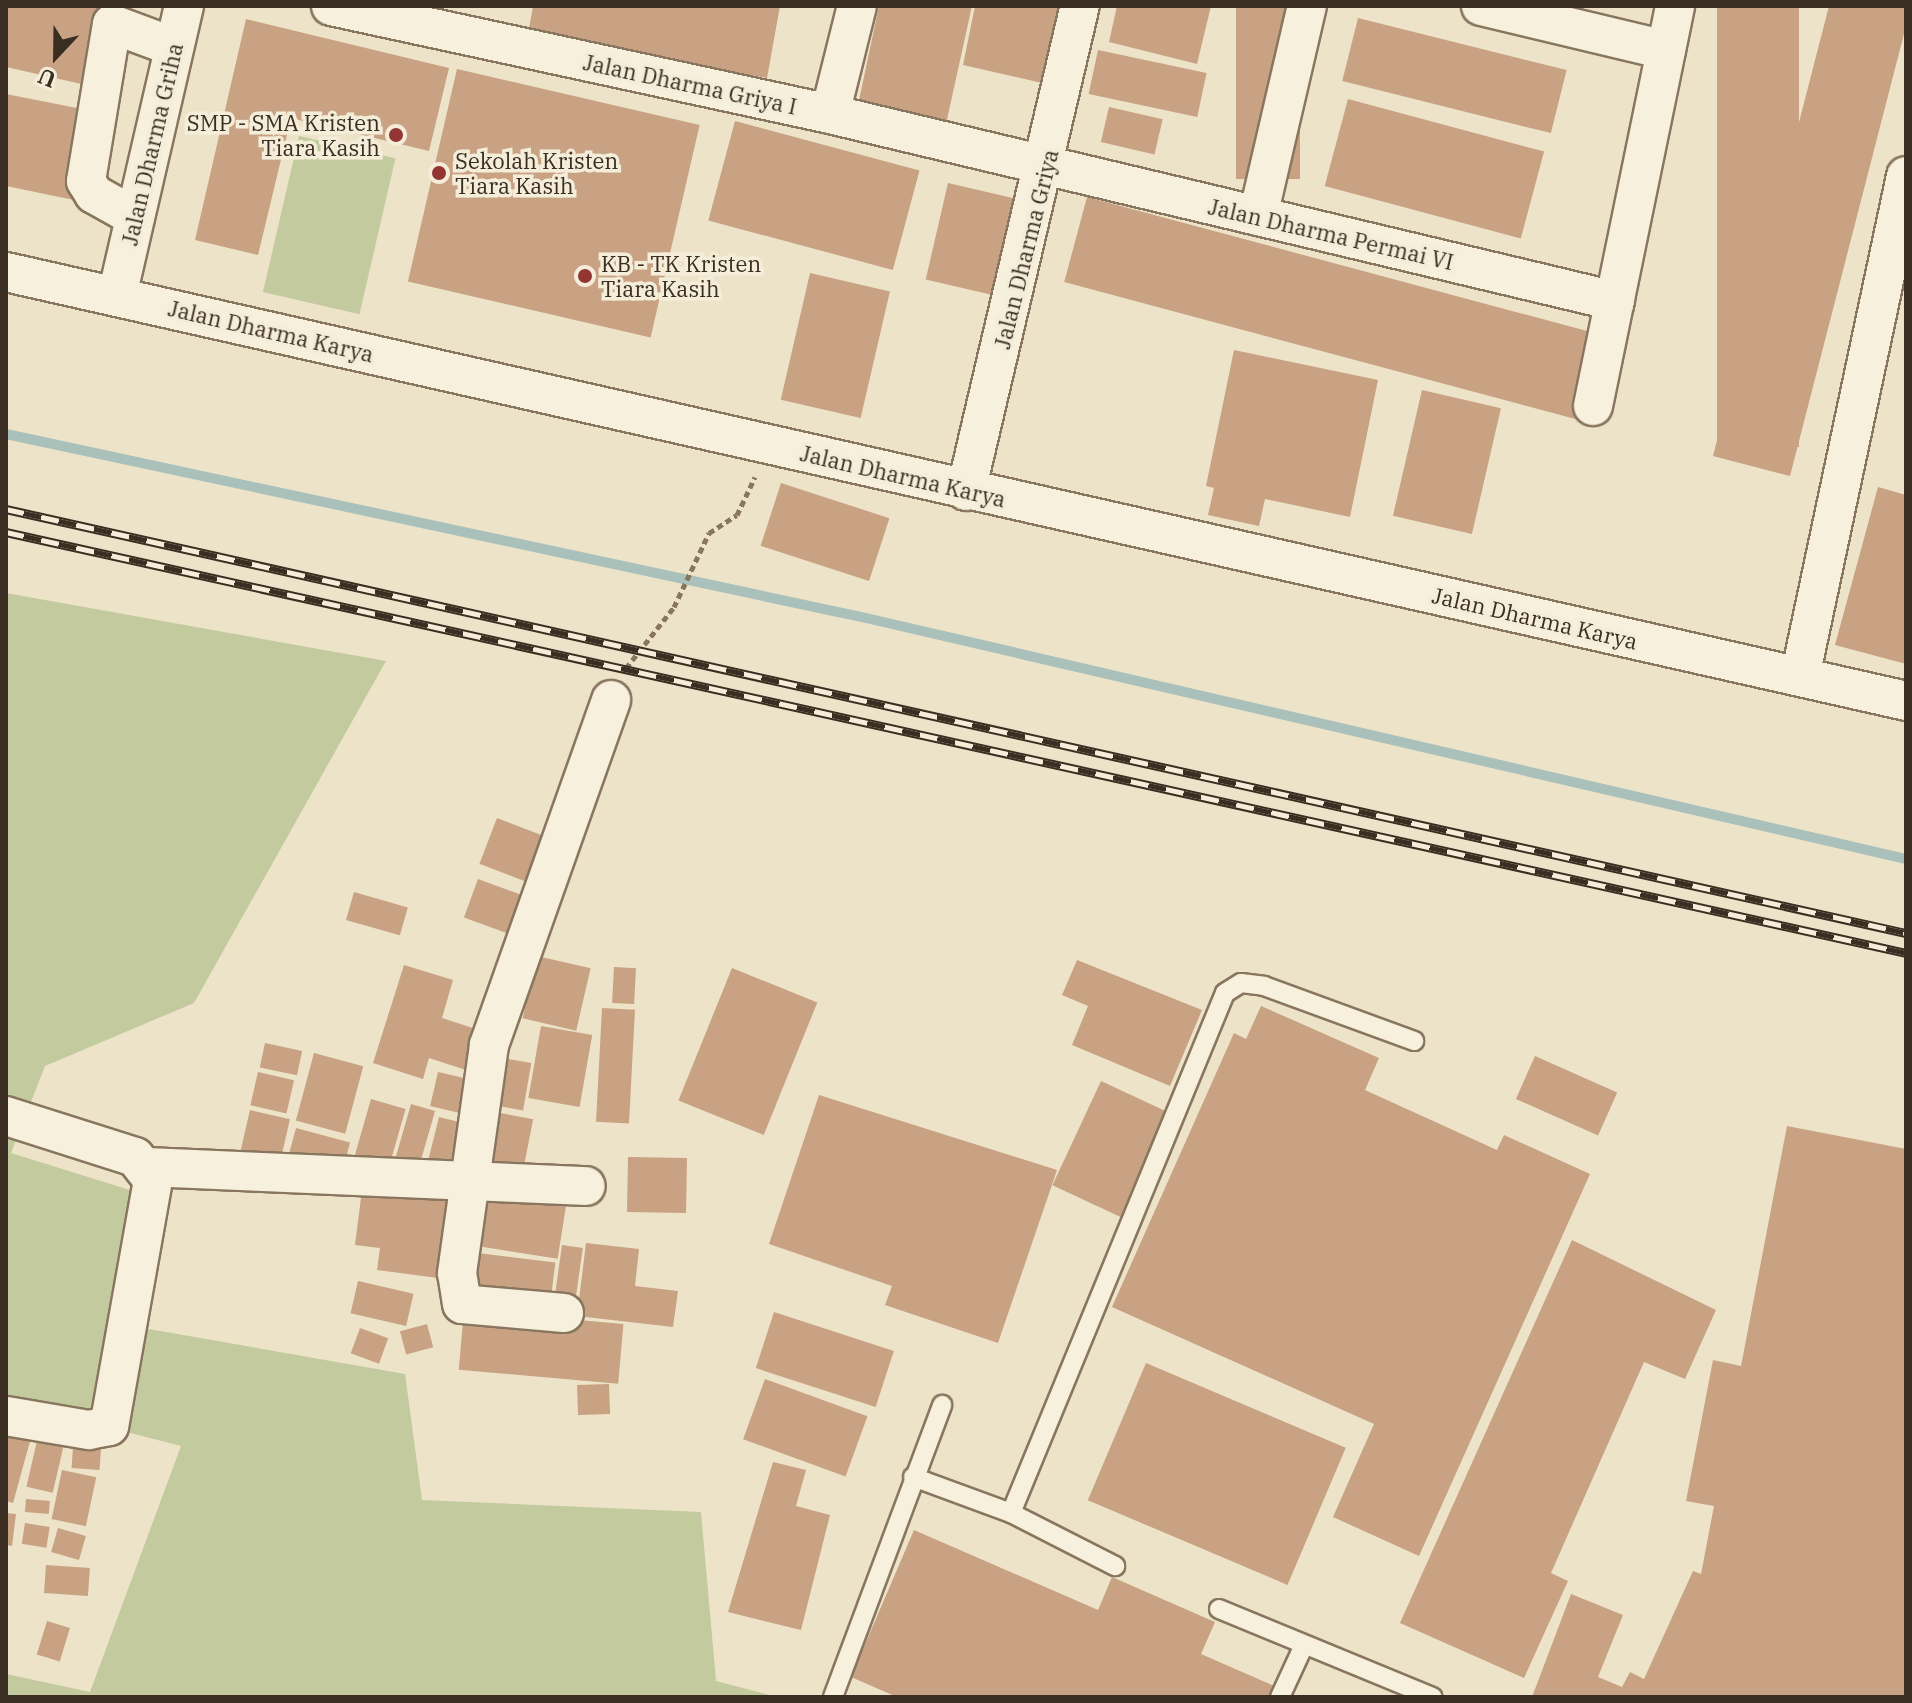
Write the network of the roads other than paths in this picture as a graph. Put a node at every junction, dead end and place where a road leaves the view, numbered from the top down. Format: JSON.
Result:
{"nodes":[{"id":1,"x":184,"y":6,"type":"edge"},
{"id":2,"x":331,"y":6,"type":"edge"},
{"id":3,"x":857,"y":6,"type":"edge"},
{"id":4,"x":1080,"y":6,"type":"edge"},
{"id":5,"x":1307,"y":6,"type":"edge"},
{"id":6,"x":1481,"y":6,"type":"edge"},
{"id":7,"x":1675,"y":6,"type":"edge"},
{"id":8,"x":114,"y":15,"type":"edge"},
{"id":9,"x":418,"y":15,"type":"edge"},
{"id":10,"x":174,"y":47,"type":"junction"},
{"id":11,"x":1666,"y":50,"type":"junction"},
{"id":12,"x":830,"y":114,"type":"junction"},
{"id":13,"x":1048,"y":167,"type":"junction"},
{"id":14,"x":1906,"y":176,"type":"edge"},
{"id":15,"x":1258,"y":216,"type":"junction"},
{"id":16,"x":135,"y":217,"type":"junction"},
{"id":17,"x":6,"y":272,"type":"edge"},
{"id":18,"x":118,"y":289,"type":"junction"},
{"id":19,"x":1615,"y":301,"type":"junction"},
{"id":20,"x":1593,"y":406,"type":"dead end"},
{"id":21,"x":966,"y":491,"type":"junction"},
{"id":22,"x":1800,"y":677,"type":"junction"},
{"id":23,"x":611,"y":700,"type":"road end"},
{"id":24,"x":1906,"y":701,"type":"edge"},
{"id":25,"x":1414,"y":1041,"type":"dead end"},
{"id":26,"x":6,"y":1116,"type":"edge"},
{"id":27,"x":149,"y":1167,"type":"junction"},
{"id":28,"x":467,"y":1181,"type":"junction"},
{"id":29,"x":586,"y":1186,"type":"dead end"},
{"id":30,"x":564,"y":1313,"type":"dead end"},
{"id":31,"x":942,"y":1405,"type":"dead end"},
{"id":32,"x":6,"y":1416,"type":"edge"},
{"id":33,"x":913,"y":1477,"type":"junction"},
{"id":34,"x":1011,"y":1513,"type":"junction"},
{"id":35,"x":1115,"y":1566,"type":"dead end"},
{"id":36,"x":1219,"y":1609,"type":"dead end"},
{"id":37,"x":1304,"y":1645,"type":"junction"},
{"id":38,"x":833,"y":1697,"type":"edge"},
{"id":39,"x":1280,"y":1697,"type":"edge"},
{"id":40,"x":1433,"y":1697,"type":"edge"}],
"edges":[{"from":1,"to":10,"type":"street","name":"Jalan Dharma Griha"},
{"from":2,"to":9,"type":"street","name":"Jalan Dharma Griya I"},
{"from":3,"to":12,"type":"street"},
{"from":4,"to":13,"type":"street","name":"Jalan Dharma Griya"},
{"from":5,"to":15,"type":"street"},
{"from":6,"to":11,"type":"street"},
{"from":7,"to":11,"type":"street"},
{"from":8,"to":10,"type":"street"},
{"from":8,"to":16,"type":"street"},
{"from":9,"to":12,"type":"street","name":"Jalan Dharma Griya I"},
{"from":10,"to":16,"type":"street","name":"Jalan Dharma Griha"},
{"from":11,"to":19,"type":"street"},
{"from":12,"to":13,"type":"street","name":"Jalan Dharma Griya I"},
{"from":13,"to":15,"type":"street","name":"Jalan Dharma Permai VI"},
{"from":13,"to":21,"type":"street","name":"Jalan Dharma Griya"},
{"from":14,"to":22,"type":"street"},
{"from":15,"to":19,"type":"street","name":"Jalan Dharma Permai VI"},
{"from":16,"to":18,"type":"street","name":"Jalan Dharma Griha"},
{"from":17,"to":18,"type":"street","name":"Jalan Dharma Karya"},
{"from":18,"to":21,"type":"street","name":"Jalan Dharma Karya"},
{"from":19,"to":20,"type":"street"},
{"from":21,"to":22,"type":"street","name":"Jalan Dharma Karya"},
{"from":22,"to":24,"type":"street","name":"Jalan Dharma Karya"},
{"from":23,"to":28,"type":"street"},
{"from":25,"to":34,"type":"lane"},
{"from":26,"to":27,"type":"street"},
{"from":27,"to":28,"type":"street"},
{"from":27,"to":32,"type":"street"},
{"from":28,"to":29,"type":"street"},
{"from":28,"to":30,"type":"street"},
{"from":31,"to":33,"type":"lane"},
{"from":33,"to":34,"type":"lane"},
{"from":33,"to":38,"type":"lane"},
{"from":34,"to":35,"type":"lane"},
{"from":36,"to":37,"type":"lane"},
{"from":37,"to":39,"type":"lane"},
{"from":37,"to":40,"type":"lane"}]}
